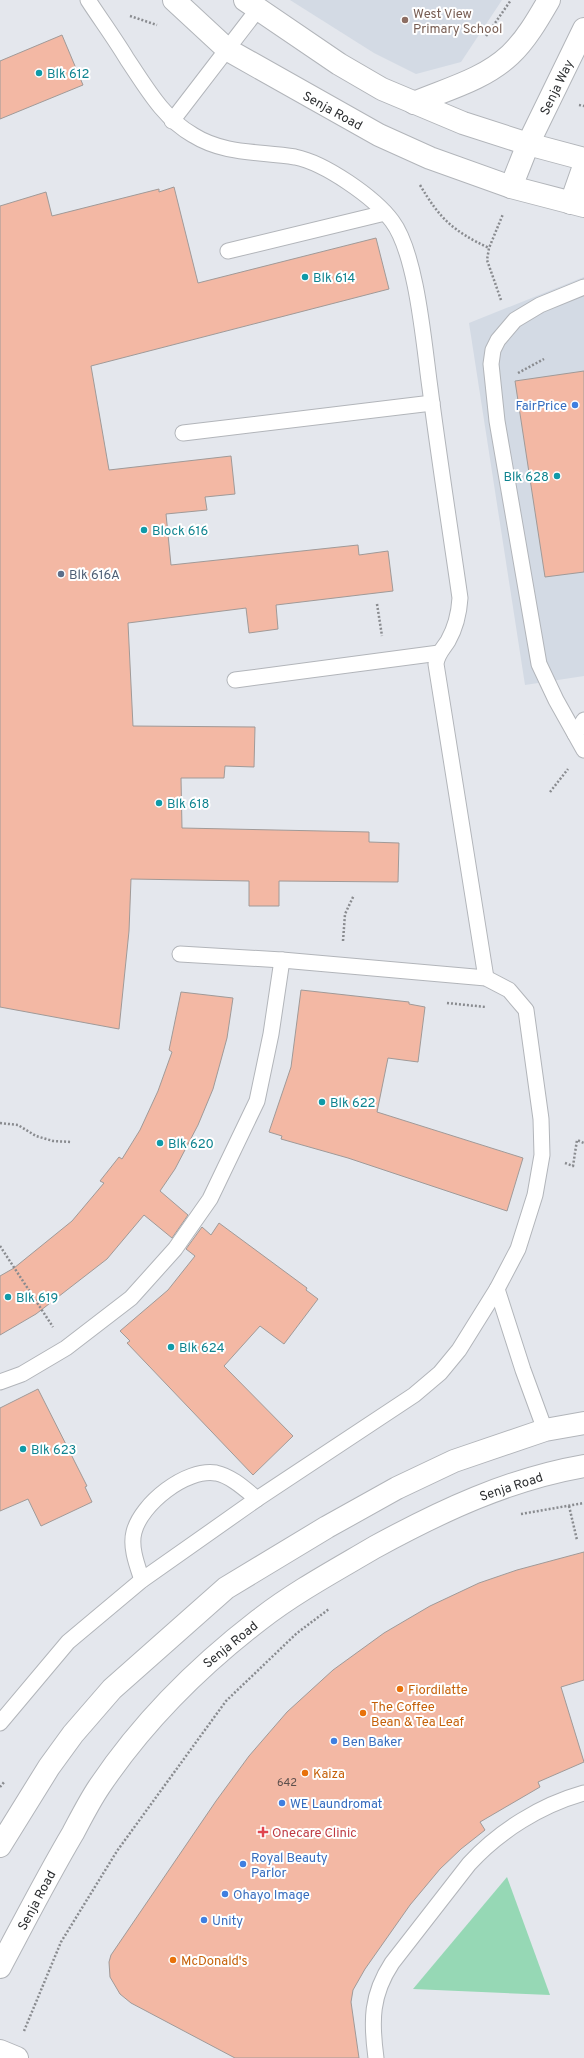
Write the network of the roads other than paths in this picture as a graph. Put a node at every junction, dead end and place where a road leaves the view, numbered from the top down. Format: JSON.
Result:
{"nodes":[{"id":1,"x":88,"y":0,"type":"edge"},
{"id":2,"x":174,"y":0,"type":"edge"},
{"id":3,"x":549,"y":0,"type":"edge"},
{"id":4,"x":251,"y":5,"type":"edge"},
{"id":5,"x":584,"y":29,"type":"edge"},
{"id":6,"x":228,"y":50,"type":"junction"},
{"id":7,"x":414,"y":103,"type":"junction"},
{"id":8,"x":172,"y":121,"type":"junction"},
{"id":9,"x":528,"y":144,"type":"junction"},
{"id":10,"x":584,"y":159,"type":"edge"},
{"id":11,"x":584,"y":166,"type":"edge"},
{"id":12,"x":511,"y":187,"type":"junction"},
{"id":13,"x":577,"y":205,"type":"edge"},
{"id":14,"x":385,"y":213,"type":"junction"},
{"id":15,"x":228,"y":251,"type":"dead end"},
{"id":16,"x":584,"y":287,"type":"edge"},
{"id":17,"x":432,"y":403,"type":"junction"},
{"id":18,"x":184,"y":433,"type":"dead end"},
{"id":19,"x":439,"y":653,"type":"junction"},
{"id":20,"x":235,"y":680,"type":"dead end"},
{"id":21,"x":584,"y":720,"type":"edge"},
{"id":22,"x":575,"y":734,"type":"junction"},
{"id":23,"x":584,"y":750,"type":"edge"},
{"id":24,"x":180,"y":954,"type":"dead end"},
{"id":25,"x":282,"y":960,"type":"junction"},
{"id":26,"x":486,"y":978,"type":"junction"},
{"id":27,"x":497,"y":1289,"type":"junction"},
{"id":28,"x":0,"y":1382,"type":"edge"},
{"id":29,"x":584,"y":1423,"type":"edge"},
{"id":30,"x":545,"y":1430,"type":"junction"},
{"id":31,"x":584,"y":1466,"type":"edge"},
{"id":32,"x":257,"y":1499,"type":"junction"},
{"id":33,"x":142,"y":1580,"type":"junction"},
{"id":34,"x":0,"y":1723,"type":"edge"},
{"id":35,"x":584,"y":1793,"type":"edge"},
{"id":36,"x":0,"y":1846,"type":"edge"},
{"id":37,"x":0,"y":1967,"type":"edge"},
{"id":38,"x":0,"y":2051,"type":"edge"},
{"id":39,"x":17,"y":2058,"type":"edge"},
{"id":40,"x":376,"y":2058,"type":"edge"}],
"edges":[{"from":1,"to":8,"type":"lane"},
{"from":2,"to":6,"type":"street","name":"Senja Road"},
{"from":3,"to":7,"type":"street"},
{"from":4,"to":6,"type":"lane"},
{"from":4,"to":7,"type":"street"},
{"from":5,"to":9,"type":"street","name":"Senja Way"},
{"from":6,"to":8,"type":"lane"},
{"from":6,"to":12,"type":"street","name":"Senja Road"},
{"from":7,"to":9,"type":"street"},
{"from":8,"to":14,"type":"lane"},
{"from":9,"to":10,"type":"street"},
{"from":9,"to":12,"type":"street"},
{"from":11,"to":13,"type":"street","name":"Senja Road"},
{"from":12,"to":13,"type":"street","name":"Senja Road"},
{"from":14,"to":15,"type":"lane"},
{"from":14,"to":17,"type":"lane"},
{"from":16,"to":22,"type":"lane"},
{"from":17,"to":18,"type":"lane"},
{"from":17,"to":19,"type":"lane"},
{"from":19,"to":20,"type":"lane"},
{"from":19,"to":26,"type":"lane"},
{"from":21,"to":22,"type":"lane"},
{"from":22,"to":23,"type":"lane"},
{"from":24,"to":25,"type":"lane"},
{"from":25,"to":26,"type":"lane"},
{"from":25,"to":28,"type":"lane"},
{"from":26,"to":27,"type":"lane"},
{"from":27,"to":30,"type":"lane"},
{"from":27,"to":32,"type":"lane"},
{"from":29,"to":30,"type":"street"},
{"from":30,"to":36,"type":"street"},
{"from":31,"to":37,"type":"street","name":"Senja Road"},
{"from":32,"to":33,"type":"lane"},
{"from":32,"to":33,"type":"lane"},
{"from":33,"to":34,"type":"lane"},
{"from":35,"to":40,"type":"lane"},
{"from":38,"to":39,"type":"street"}]}
